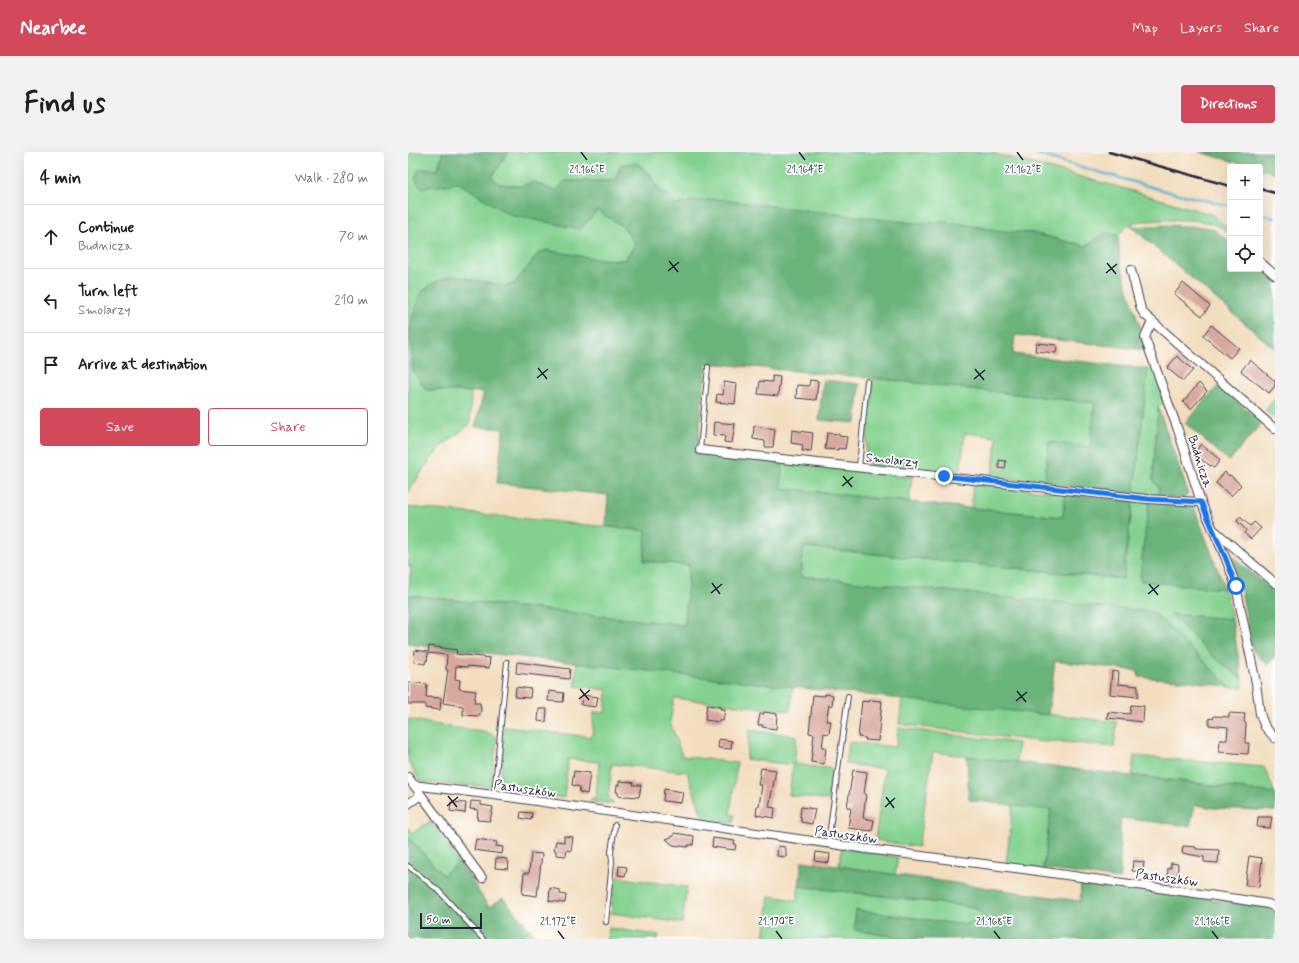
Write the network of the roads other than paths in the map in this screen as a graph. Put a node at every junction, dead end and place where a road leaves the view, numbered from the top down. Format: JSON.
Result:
{"nodes":[{"id":1,"x":1263,"y":265,"type":"edge"},
{"id":2,"x":1131,"y":270,"type":"dead end"},
{"id":3,"x":1275,"y":275,"type":"edge"},
{"id":4,"x":1152,"y":322,"type":"junction"},
{"id":5,"x":708,"y":367,"type":"dead end"},
{"id":6,"x":866,"y":381,"type":"dead end"},
{"id":7,"x":1275,"y":429,"type":"edge"},
{"id":8,"x":700,"y":450,"type":"joint"},
{"id":9,"x":859,"y":467,"type":"junction"},
{"id":10,"x":1201,"y":502,"type":"junction"},
{"id":11,"x":1212,"y":529,"type":"junction"},
{"id":12,"x":1275,"y":583,"type":"edge"},
{"id":13,"x":507,"y":662,"type":"dead end"},
{"id":14,"x":848,"y":696,"type":"dead end"},
{"id":15,"x":1272,"y":736,"type":"edge"},
{"id":16,"x":408,"y":777,"type":"edge"},
{"id":17,"x":414,"y":785,"type":"junction"},
{"id":18,"x":421,"y":795,"type":"junction"},
{"id":19,"x":494,"y":795,"type":"junction"},
{"id":20,"x":408,"y":804,"type":"edge"},
{"id":21,"x":615,"y":825,"type":"dead end"},
{"id":22,"x":828,"y":843,"type":"junction"},
{"id":23,"x":408,"y":866,"type":"edge"},
{"id":24,"x":482,"y":878,"type":"dead end"},
{"id":25,"x":1275,"y":907,"type":"edge"},
{"id":26,"x":606,"y":922,"type":"dead end"},
{"id":27,"x":483,"y":939,"type":"edge"}],
"edges":[{"from":1,"to":3,"type":"street"},
{"from":2,"to":4,"type":"street"},
{"from":4,"to":7,"type":"street"},
{"from":4,"to":10,"type":"street","name":"Budnicza"},
{"from":5,"to":8,"type":"lane"},
{"from":6,"to":9,"type":"lane"},
{"from":8,"to":9,"type":"street","name":"Smolarzy"},
{"from":9,"to":10,"type":"street","name":"Smolarzy"},
{"from":10,"to":11,"type":"street","name":"Budnicza"},
{"from":11,"to":12,"type":"street"},
{"from":11,"to":15,"type":"street","name":"Budnicza"},
{"from":13,"to":19,"type":"lane"},
{"from":14,"to":22,"type":"lane"},
{"from":16,"to":17,"type":"street"},
{"from":17,"to":18,"type":"street"},
{"from":17,"to":19,"type":"street","name":"Pastuszków"},
{"from":18,"to":20,"type":"street"},
{"from":18,"to":24,"type":"street"},
{"from":19,"to":22,"type":"street","name":"Pastuszków"},
{"from":21,"to":26,"type":"lane"},
{"from":22,"to":25,"type":"street","name":"Pastuszków"},
{"from":23,"to":27,"type":"lane"}]}
